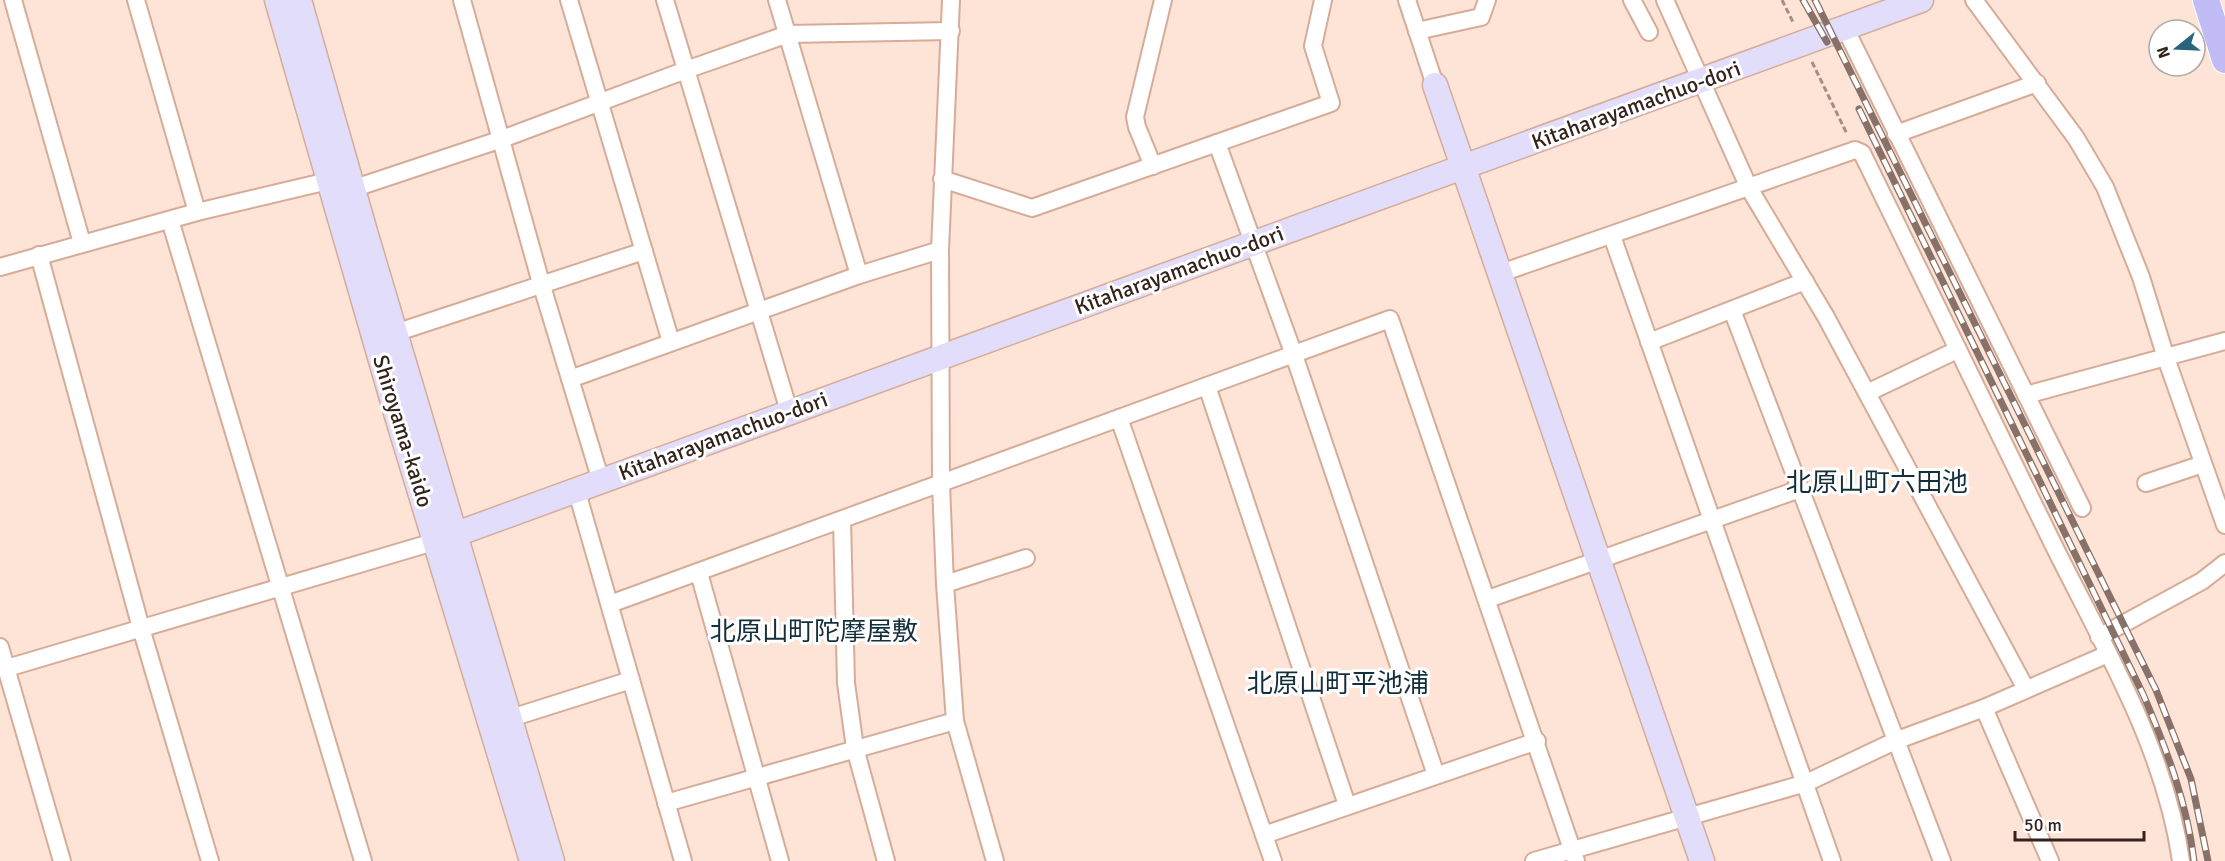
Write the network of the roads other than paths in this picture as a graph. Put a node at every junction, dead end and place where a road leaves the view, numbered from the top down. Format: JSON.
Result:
{"nodes":[{"id":1,"x":13,"y":0,"type":"edge"},
{"id":2,"x":136,"y":0,"type":"edge"},
{"id":3,"x":277,"y":0,"type":"edge"},
{"id":4,"x":299,"y":0,"type":"edge"},
{"id":5,"x":462,"y":0,"type":"edge"},
{"id":6,"x":569,"y":0,"type":"edge"},
{"id":7,"x":665,"y":0,"type":"edge"},
{"id":8,"x":777,"y":0,"type":"edge"},
{"id":9,"x":951,"y":0,"type":"edge"},
{"id":10,"x":1163,"y":0,"type":"edge"},
{"id":11,"x":1323,"y":0,"type":"edge"},
{"id":12,"x":1407,"y":0,"type":"edge"},
{"id":13,"x":1487,"y":0,"type":"edge"},
{"id":14,"x":1632,"y":0,"type":"edge"},
{"id":15,"x":1665,"y":0,"type":"edge"},
{"id":16,"x":1922,"y":0,"type":"edge"},
{"id":17,"x":1974,"y":0,"type":"edge"},
{"id":18,"x":2206,"y":0,"type":"edge"},
{"id":19,"x":1845,"y":28,"type":"junction"},
{"id":20,"x":951,"y":31,"type":"junction"},
{"id":21,"x":1417,"y":31,"type":"junction"},
{"id":22,"x":1649,"y":32,"type":"dead end"},
{"id":23,"x":788,"y":34,"type":"junction"},
{"id":24,"x":2225,"y":60,"type":"edge"},
{"id":25,"x":686,"y":69,"type":"junction"},
{"id":26,"x":1702,"y":81,"type":"junction"},
{"id":27,"x":2037,"y":83,"type":"junction"},
{"id":28,"x":1435,"y":85,"type":"joint"},
{"id":29,"x":600,"y":103,"type":"junction"},
{"id":30,"x":1896,"y":134,"type":"junction"},
{"id":31,"x":502,"y":139,"type":"junction"},
{"id":32,"x":1217,"y":143,"type":"junction"},
{"id":33,"x":1153,"y":166,"type":"junction"},
{"id":34,"x":1462,"y":167,"type":"junction"},
{"id":35,"x":942,"y":179,"type":"junction"},
{"id":36,"x":328,"y":181,"type":"junction"},
{"id":37,"x":1749,"y":188,"type":"junction"},
{"id":38,"x":352,"y":189,"type":"junction"},
{"id":39,"x":197,"y":212,"type":"junction"},
{"id":40,"x":170,"y":220,"type":"junction"},
{"id":41,"x":1612,"y":236,"type":"junction"},
{"id":42,"x":82,"y":243,"type":"junction"},
{"id":43,"x":1253,"y":243,"type":"junction"},
{"id":44,"x":940,"y":250,"type":"junction"},
{"id":45,"x":644,"y":251,"type":"junction"},
{"id":46,"x":39,"y":255,"type":"junction"},
{"id":47,"x":0,"y":267,"type":"edge"},
{"id":48,"x":1501,"y":273,"type":"junction"},
{"id":49,"x":859,"y":275,"type":"junction"},
{"id":50,"x":1804,"y":281,"type":"junction"},
{"id":51,"x":541,"y":283,"type":"junction"},
{"id":52,"x":1732,"y":310,"type":"junction"},
{"id":53,"x":759,"y":311,"type":"junction"},
{"id":54,"x":395,"y":333,"type":"junction"},
{"id":55,"x":2225,"y":341,"type":"edge"},
{"id":56,"x":671,"y":342,"type":"junction"},
{"id":57,"x":1649,"y":342,"type":"junction"},
{"id":58,"x":1957,"y":350,"type":"junction"},
{"id":59,"x":1294,"y":355,"type":"junction"},
{"id":60,"x":939,"y":357,"type":"junction"},
{"id":61,"x":2166,"y":357,"type":"junction"},
{"id":62,"x":570,"y":379,"type":"junction"},
{"id":63,"x":1207,"y":386,"type":"junction"},
{"id":64,"x":1867,"y":393,"type":"junction"},
{"id":65,"x":2026,"y":395,"type":"junction"},
{"id":66,"x":789,"y":411,"type":"junction"},
{"id":67,"x":1119,"y":418,"type":"junction"},
{"id":68,"x":2204,"y":464,"type":"junction"},
{"id":69,"x":601,"y":482,"type":"junction"},
{"id":70,"x":2146,"y":483,"type":"dead end"},
{"id":71,"x":941,"y":484,"type":"junction"},
{"id":72,"x":1800,"y":489,"type":"junction"},
{"id":73,"x":577,"y":492,"type":"junction"},
{"id":74,"x":2082,"y":508,"type":"dead end"},
{"id":75,"x":842,"y":520,"type":"junction"},
{"id":76,"x":1712,"y":521,"type":"junction"},
{"id":77,"x":2225,"y":525,"type":"edge"},
{"id":78,"x":447,"y":537,"type":"junction"},
{"id":79,"x":1026,"y":558,"type":"dead end"},
{"id":80,"x":1598,"y":561,"type":"junction"},
{"id":81,"x":2225,"y":563,"type":"edge"},
{"id":82,"x":699,"y":573,"type":"junction"},
{"id":83,"x":945,"y":584,"type":"junction"},
{"id":84,"x":281,"y":586,"type":"junction"},
{"id":85,"x":1488,"y":598,"type":"junction"},
{"id":86,"x":610,"y":604,"type":"junction"},
{"id":87,"x":141,"y":628,"type":"junction"},
{"id":88,"x":2099,"y":638,"type":"junction"},
{"id":89,"x":0,"y":647,"type":"edge"},
{"id":90,"x":2108,"y":654,"type":"junction"},
{"id":91,"x":7,"y":668,"type":"junction"},
{"id":92,"x":631,"y":680,"type":"junction"},
{"id":93,"x":2026,"y":689,"type":"junction"},
{"id":94,"x":1983,"y":708,"type":"junction"},
{"id":95,"x":512,"y":718,"type":"junction"},
{"id":96,"x":955,"y":721,"type":"junction"},
{"id":97,"x":1537,"y":741,"type":"junction"},
{"id":98,"x":1895,"y":741,"type":"junction"},
{"id":99,"x":855,"y":748,"type":"junction"},
{"id":100,"x":1436,"y":775,"type":"junction"},
{"id":101,"x":756,"y":778,"type":"junction"},
{"id":102,"x":1806,"y":783,"type":"junction"},
{"id":103,"x":666,"y":803,"type":"junction"},
{"id":104,"x":1347,"y":805,"type":"junction"},
{"id":105,"x":1686,"y":818,"type":"junction"},
{"id":106,"x":1264,"y":835,"type":"junction"},
{"id":107,"x":1574,"y":855,"type":"edge"},
{"id":108,"x":62,"y":861,"type":"edge"},
{"id":109,"x":210,"y":861,"type":"edge"},
{"id":110,"x":363,"y":861,"type":"edge"},
{"id":111,"x":532,"y":861,"type":"edge"},
{"id":112,"x":552,"y":861,"type":"edge"},
{"id":113,"x":683,"y":861,"type":"edge"},
{"id":114,"x":780,"y":861,"type":"edge"},
{"id":115,"x":885,"y":861,"type":"edge"},
{"id":116,"x":995,"y":861,"type":"edge"},
{"id":117,"x":1273,"y":861,"type":"edge"},
{"id":118,"x":1534,"y":861,"type":"edge"},
{"id":119,"x":1701,"y":861,"type":"edge"},
{"id":120,"x":1832,"y":861,"type":"edge"},
{"id":121,"x":1942,"y":861,"type":"edge"},
{"id":122,"x":2050,"y":861,"type":"edge"},
{"id":123,"x":2181,"y":861,"type":"edge"}],
"edges":[{"from":1,"to":42,"type":"street"},
{"from":2,"to":39,"type":"street"},
{"from":3,"to":36,"type":"street","name":"Shiroyama-kaido"},
{"from":4,"to":38,"type":"street","name":"Shiroyama-kaido"},
{"from":5,"to":31,"type":"street"},
{"from":6,"to":29,"type":"street"},
{"from":7,"to":25,"type":"street"},
{"from":8,"to":23,"type":"street"},
{"from":9,"to":20,"type":"street"},
{"from":10,"to":33,"type":"street"},
{"from":11,"to":32,"type":"street"},
{"from":12,"to":21,"type":"street"},
{"from":13,"to":21,"type":"street"},
{"from":14,"to":22,"type":"street"},
{"from":15,"to":26,"type":"street"},
{"from":16,"to":19,"type":"street","name":"Kitaharayamachuo-dori"},
{"from":17,"to":27,"type":"street"},
{"from":18,"to":24,"type":"main road"},
{"from":19,"to":26,"type":"street","name":"Kitaharayamachuo-dori"},
{"from":19,"to":30,"type":"street"},
{"from":20,"to":23,"type":"street"},
{"from":20,"to":35,"type":"street"},
{"from":21,"to":28,"type":"street"},
{"from":23,"to":25,"type":"street"},
{"from":23,"to":49,"type":"street"},
{"from":25,"to":29,"type":"street"},
{"from":25,"to":53,"type":"street"},
{"from":26,"to":34,"type":"street","name":"Kitaharayamachuo-dori"},
{"from":26,"to":37,"type":"street"},
{"from":27,"to":30,"type":"street"},
{"from":27,"to":61,"type":"street"},
{"from":28,"to":34,"type":"street"},
{"from":29,"to":31,"type":"street"},
{"from":29,"to":45,"type":"street"},
{"from":30,"to":65,"type":"street"},
{"from":31,"to":38,"type":"street"},
{"from":31,"to":51,"type":"street"},
{"from":32,"to":33,"type":"street"},
{"from":32,"to":43,"type":"street"},
{"from":33,"to":35,"type":"street"},
{"from":34,"to":43,"type":"street","name":"Kitaharayamachuo-dori"},
{"from":34,"to":48,"type":"street"},
{"from":35,"to":44,"type":"street"},
{"from":36,"to":39,"type":"street"},
{"from":36,"to":78,"type":"street","name":"Shiroyama-kaido"},
{"from":37,"to":41,"type":"street"},
{"from":37,"to":50,"type":"street"},
{"from":37,"to":58,"type":"street"},
{"from":38,"to":54,"type":"street","name":"Shiroyama-kaido"},
{"from":39,"to":40,"type":"street"},
{"from":40,"to":42,"type":"street"},
{"from":40,"to":84,"type":"street"},
{"from":41,"to":48,"type":"street"},
{"from":41,"to":57,"type":"street"},
{"from":42,"to":46,"type":"street"},
{"from":43,"to":59,"type":"street"},
{"from":43,"to":60,"type":"street","name":"Kitaharayamachuo-dori"},
{"from":44,"to":49,"type":"street"},
{"from":44,"to":60,"type":"street"},
{"from":45,"to":51,"type":"street"},
{"from":45,"to":56,"type":"street"},
{"from":46,"to":47,"type":"street"},
{"from":46,"to":87,"type":"street"},
{"from":48,"to":80,"type":"street"},
{"from":49,"to":53,"type":"street"},
{"from":50,"to":52,"type":"street"},
{"from":50,"to":64,"type":"street"},
{"from":51,"to":54,"type":"street"},
{"from":51,"to":62,"type":"street"},
{"from":52,"to":57,"type":"street"},
{"from":52,"to":72,"type":"street"},
{"from":53,"to":56,"type":"street"},
{"from":53,"to":66,"type":"street"},
{"from":54,"to":78,"type":"street","name":"Shiroyama-kaido"},
{"from":55,"to":61,"type":"street"},
{"from":56,"to":62,"type":"street"},
{"from":57,"to":76,"type":"street"},
{"from":58,"to":64,"type":"street"},
{"from":58,"to":88,"type":"street"},
{"from":59,"to":63,"type":"street"},
{"from":59,"to":85,"type":"street"},
{"from":59,"to":100,"type":"street"},
{"from":60,"to":66,"type":"street","name":"Kitaharayamachuo-dori"},
{"from":60,"to":71,"type":"street"},
{"from":61,"to":65,"type":"street"},
{"from":61,"to":68,"type":"street"},
{"from":62,"to":69,"type":"street"},
{"from":63,"to":67,"type":"street"},
{"from":63,"to":104,"type":"street"},
{"from":64,"to":93,"type":"street"},
{"from":65,"to":74,"type":"street"},
{"from":66,"to":69,"type":"street","name":"Kitaharayamachuo-dori"},
{"from":67,"to":71,"type":"street"},
{"from":67,"to":106,"type":"street"},
{"from":68,"to":70,"type":"street"},
{"from":68,"to":77,"type":"street"},
{"from":69,"to":73,"type":"street","name":"Kitaharayamachuo-dori"},
{"from":71,"to":75,"type":"street"},
{"from":71,"to":83,"type":"street"},
{"from":72,"to":76,"type":"street"},
{"from":72,"to":98,"type":"street"},
{"from":73,"to":78,"type":"street","name":"Kitaharayamachuo-dori"},
{"from":73,"to":86,"type":"street"},
{"from":75,"to":82,"type":"street"},
{"from":75,"to":99,"type":"street"},
{"from":76,"to":80,"type":"street"},
{"from":76,"to":102,"type":"street"},
{"from":78,"to":84,"type":"street"},
{"from":78,"to":95,"type":"street","name":"Shiroyama-kaido"},
{"from":78,"to":111,"type":"street","name":"Shiroyama-kaido"},
{"from":79,"to":83,"type":"street"},
{"from":80,"to":85,"type":"street"},
{"from":80,"to":105,"type":"street"},
{"from":81,"to":88,"type":"street"},
{"from":82,"to":86,"type":"street"},
{"from":82,"to":101,"type":"street"},
{"from":83,"to":96,"type":"street"},
{"from":84,"to":87,"type":"street"},
{"from":84,"to":110,"type":"street"},
{"from":85,"to":97,"type":"street"},
{"from":86,"to":92,"type":"street"},
{"from":87,"to":91,"type":"street"},
{"from":87,"to":109,"type":"street"},
{"from":88,"to":90,"type":"street"},
{"from":89,"to":91,"type":"street"},
{"from":90,"to":93,"type":"street"},
{"from":90,"to":123,"type":"street"},
{"from":91,"to":108,"type":"street"},
{"from":92,"to":95,"type":"street"},
{"from":92,"to":103,"type":"street"},
{"from":93,"to":94,"type":"street"},
{"from":94,"to":98,"type":"street"},
{"from":94,"to":122,"type":"street"},
{"from":95,"to":112,"type":"street","name":"Shiroyama-kaido"},
{"from":96,"to":99,"type":"street"},
{"from":96,"to":116,"type":"street"},
{"from":97,"to":100,"type":"street"},
{"from":97,"to":107,"type":"street"},
{"from":98,"to":102,"type":"street"},
{"from":98,"to":121,"type":"street"},
{"from":99,"to":101,"type":"street"},
{"from":99,"to":115,"type":"street"},
{"from":100,"to":104,"type":"street"},
{"from":101,"to":103,"type":"street"},
{"from":101,"to":114,"type":"street"},
{"from":102,"to":105,"type":"street"},
{"from":102,"to":120,"type":"street"},
{"from":103,"to":113,"type":"street"},
{"from":104,"to":106,"type":"street"},
{"from":105,"to":107,"type":"street"},
{"from":105,"to":119,"type":"street"},
{"from":106,"to":117,"type":"street"},
{"from":107,"to":118,"type":"street"}]}
